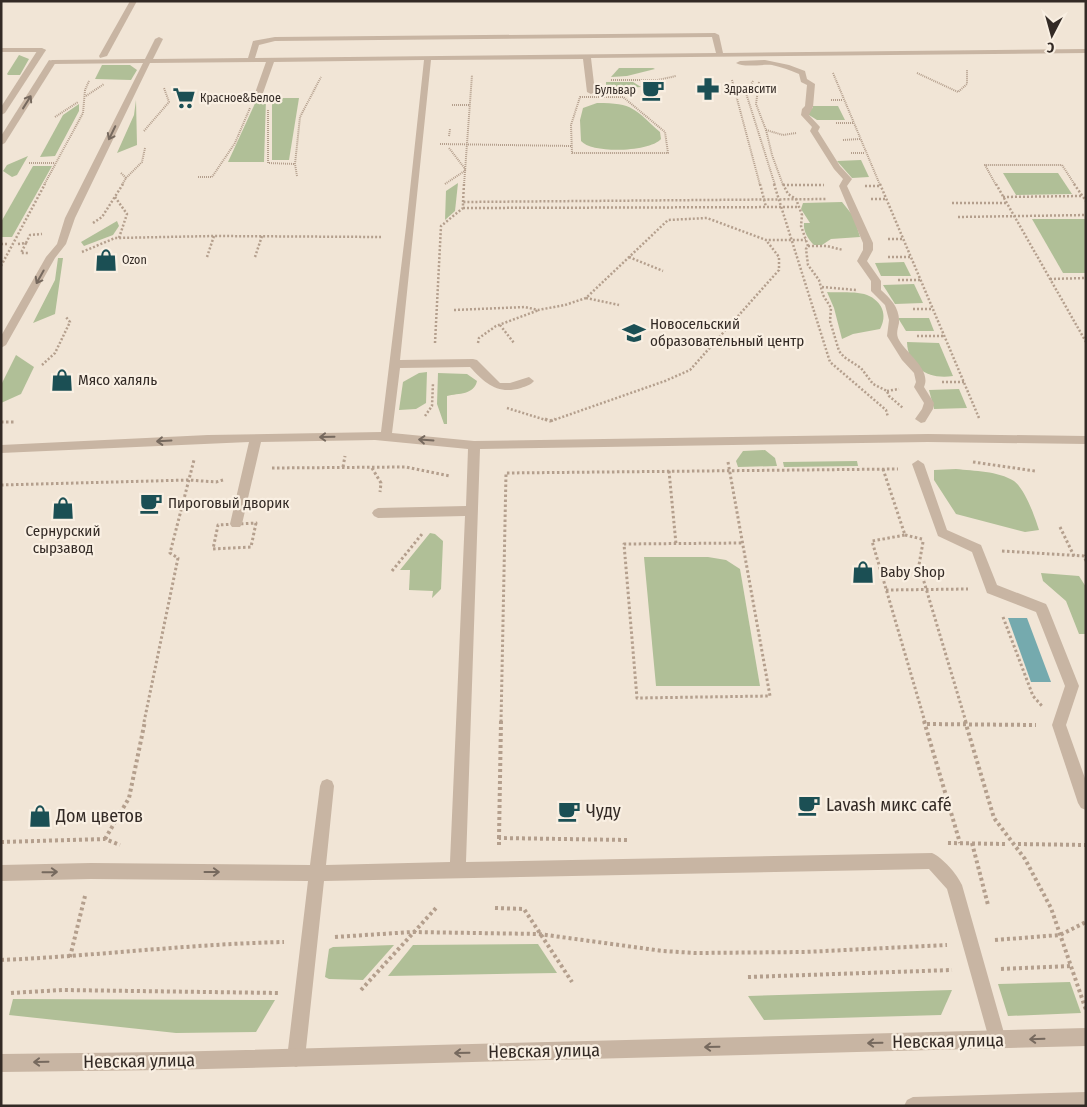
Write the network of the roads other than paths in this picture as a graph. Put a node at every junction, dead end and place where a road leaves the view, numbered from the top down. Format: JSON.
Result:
{"nodes":[{"id":1,"x":134,"y":1,"type":"edge"},
{"id":2,"x":159,"y":39,"type":"dead end"},
{"id":3,"x":1,"y":50,"type":"edge"},
{"id":4,"x":1086,"y":51,"type":"edge"},
{"id":5,"x":102,"y":56,"type":"dead end"},
{"id":6,"x":720,"y":56,"type":"junction"},
{"id":7,"x":587,"y":57,"type":"junction"},
{"id":8,"x":428,"y":58,"type":"junction"},
{"id":9,"x":251,"y":59,"type":"junction"},
{"id":10,"x":148,"y":60,"type":"junction"},
{"id":11,"x":34,"y":62,"type":"junction"},
{"id":12,"x":52,"y":62,"type":"junction"},
{"id":13,"x":270,"y":62,"type":"dead end"},
{"id":14,"x":744,"y":63,"type":"road end"},
{"id":15,"x":591,"y":92,"type":"dead end"},
{"id":16,"x":257,"y":96,"type":"road end"},
{"id":17,"x":1,"y":113,"type":"edge"},
{"id":18,"x":1,"y":143,"type":"edge"},
{"id":19,"x":1,"y":345,"type":"edge"},
{"id":20,"x":396,"y":364,"type":"junction"},
{"id":21,"x":529,"y":382,"type":"dead end"},
{"id":22,"x":921,"y":419,"type":"road end"},
{"id":23,"x":386,"y":437,"type":"junction"},
{"id":24,"x":256,"y":438,"type":"junction"},
{"id":25,"x":1086,"y":440,"type":"edge"},
{"id":26,"x":474,"y":446,"type":"junction"},
{"id":27,"x":1,"y":449,"type":"edge"},
{"id":28,"x":918,"y":464,"type":"road end"},
{"id":29,"x":471,"y":511,"type":"junction"},
{"id":30,"x":378,"y":513,"type":"dead end"},
{"id":31,"x":236,"y":524,"type":"dead end"},
{"id":32,"x":328,"y":786,"type":"dead end"},
{"id":33,"x":1086,"y":803,"type":"edge"},
{"id":34,"x":458,"y":871,"type":"junction"},
{"id":35,"x":1,"y":873,"type":"edge"},
{"id":36,"x":316,"y":873,"type":"junction"},
{"id":37,"x":1086,"y":1037,"type":"edge"},
{"id":38,"x":997,"y":1040,"type":"junction"},
{"id":39,"x":296,"y":1058,"type":"junction"},
{"id":40,"x":1,"y":1063,"type":"edge"},
{"id":41,"x":1086,"y":1101,"type":"edge"},
{"id":42,"x":1035,"y":1104,"type":"edge"},
{"id":43,"x":913,"y":1106,"type":"edge"}],
"edges":[{"from":1,"to":5,"type":"street"},
{"from":2,"to":10,"type":"street"},
{"from":3,"to":11,"type":"street"},
{"from":4,"to":6,"type":"street"},
{"from":6,"to":7,"type":"street"},
{"from":6,"to":9,"type":"street"},
{"from":7,"to":8,"type":"street"},
{"from":7,"to":15,"type":"street"},
{"from":8,"to":9,"type":"street"},
{"from":8,"to":20,"type":"street"},
{"from":9,"to":10,"type":"street"},
{"from":10,"to":12,"type":"street"},
{"from":10,"to":19,"type":"street","one_way":true},
{"from":11,"to":12,"type":"street"},
{"from":11,"to":17,"type":"street"},
{"from":18,"to":12,"type":"street","one_way":true},
{"from":13,"to":16,"type":"street"},
{"from":14,"to":22,"type":"street"},
{"from":20,"to":21,"type":"street"},
{"from":20,"to":23,"type":"street"},
{"from":23,"to":24,"type":"street","one_way":true},
{"from":26,"to":23,"type":"street","one_way":true},
{"from":24,"to":27,"type":"street","one_way":true},
{"from":24,"to":31,"type":"street"},
{"from":25,"to":26,"type":"street"},
{"from":26,"to":29,"type":"street"},
{"from":28,"to":33,"type":"street"},
{"from":29,"to":30,"type":"street"},
{"from":29,"to":34,"type":"street"},
{"from":32,"to":36,"type":"street"},
{"from":34,"to":36,"type":"street"},
{"from":34,"to":38,"type":"street"},
{"from":35,"to":36,"type":"street","one_way":true},
{"from":36,"to":39,"type":"street"},
{"from":37,"to":38,"type":"street","name":"Невская улица","one_way":true},
{"from":38,"to":39,"type":"street","name":"Невская улица","one_way":true},
{"from":39,"to":40,"type":"street","name":"Невская улица","one_way":true},
{"from":41,"to":42,"type":"street"},
{"from":42,"to":43,"type":"street"}]}
